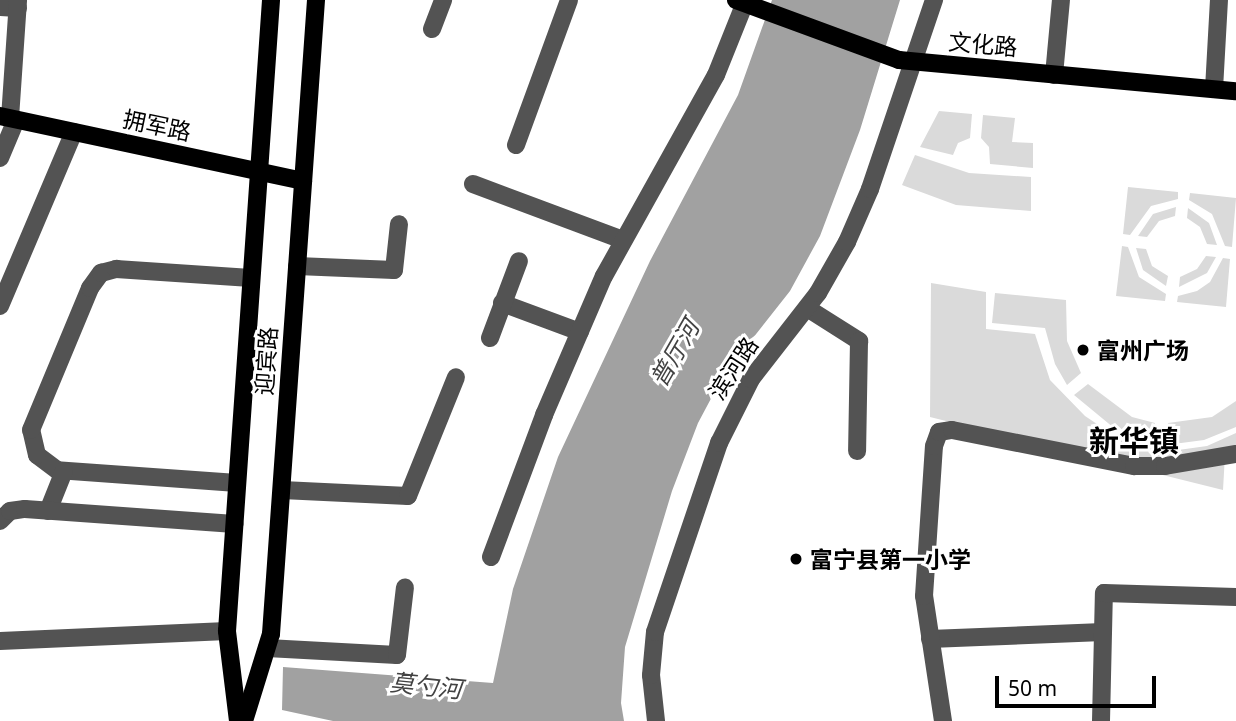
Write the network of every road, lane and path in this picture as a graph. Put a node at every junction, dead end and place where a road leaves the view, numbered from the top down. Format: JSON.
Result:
{"nodes":[{"id":1,"x":271,"y":0,"type":"edge"},
{"id":2,"x":316,"y":0,"type":"edge"},
{"id":3,"x":443,"y":0,"type":"edge"},
{"id":4,"x":569,"y":0,"type":"edge"},
{"id":5,"x":933,"y":0,"type":"edge"},
{"id":6,"x":1061,"y":0,"type":"edge"},
{"id":7,"x":1219,"y":0,"type":"edge"},
{"id":8,"x":742,"y":1,"type":"edge"},
{"id":9,"x":12,"y":5,"type":"edge"},
{"id":10,"x":432,"y":29,"type":"dead end"},
{"id":11,"x":914,"y":62,"type":"junction"},
{"id":12,"x":1054,"y":75,"type":"junction"},
{"id":13,"x":1214,"y":89,"type":"junction"},
{"id":14,"x":1236,"y":91,"type":"edge"},
{"id":15,"x":9,"y":118,"type":"edge"},
{"id":16,"x":74,"y":132,"type":"junction"},
{"id":17,"x":516,"y":145,"type":"dead end"},
{"id":18,"x":0,"y":158,"type":"edge"},
{"id":19,"x":259,"y":172,"type":"junction"},
{"id":20,"x":303,"y":181,"type":"junction"},
{"id":21,"x":473,"y":184,"type":"dead end"},
{"id":22,"x":399,"y":224,"type":"dead end"},
{"id":23,"x":623,"y":240,"type":"junction"},
{"id":24,"x":519,"y":261,"type":"dead end"},
{"id":25,"x":297,"y":266,"type":"junction"},
{"id":26,"x":251,"y":278,"type":"junction"},
{"id":27,"x":502,"y":303,"type":"junction"},
{"id":28,"x":0,"y":306,"type":"edge"},
{"id":29,"x":807,"y":308,"type":"junction"},
{"id":30,"x":580,"y":332,"type":"junction"},
{"id":31,"x":490,"y":338,"type":"dead end"},
{"id":32,"x":456,"y":377,"type":"dead end"},
{"id":33,"x":857,"y":451,"type":"dead end"},
{"id":34,"x":1236,"y":454,"type":"edge"},
{"id":35,"x":64,"y":471,"type":"junction"},
{"id":36,"x":237,"y":483,"type":"junction"},
{"id":37,"x":282,"y":490,"type":"junction"},
{"id":38,"x":48,"y":511,"type":"junction"},
{"id":39,"x":0,"y":521,"type":"edge"},
{"id":40,"x":234,"y":524,"type":"junction"},
{"id":41,"x":491,"y":557,"type":"dead end"},
{"id":42,"x":405,"y":587,"type":"dead end"},
{"id":43,"x":1236,"y":597,"type":"edge"},
{"id":44,"x":227,"y":631,"type":"junction"},
{"id":45,"x":1103,"y":632,"type":"junction"},
{"id":46,"x":930,"y":639,"type":"junction"},
{"id":47,"x":0,"y":641,"type":"edge"},
{"id":48,"x":267,"y":648,"type":"junction"},
{"id":49,"x":238,"y":721,"type":"edge"},
{"id":50,"x":244,"y":721,"type":"edge"},
{"id":51,"x":656,"y":721,"type":"edge"},
{"id":52,"x":943,"y":721,"type":"edge"},
{"id":53,"x":1101,"y":721,"type":"edge"}],
"edges":[{"from":1,"to":19,"type":"main road","name":"迎宾路"},
{"from":2,"to":20,"type":"main road","name":"迎宾路"},
{"from":3,"to":10,"type":"street"},
{"from":4,"to":17,"type":"street"},
{"from":5,"to":11,"type":"street","name":"滨河路"},
{"from":6,"to":12,"type":"street"},
{"from":7,"to":13,"type":"street"},
{"from":8,"to":11,"type":"main road","name":"文化路"},
{"from":8,"to":23,"type":"street"},
{"from":9,"to":15,"type":"street"},
{"from":11,"to":12,"type":"main road","name":"文化路"},
{"from":11,"to":29,"type":"street","name":"滨河路"},
{"from":12,"to":13,"type":"main road","name":"文化路"},
{"from":13,"to":14,"type":"main road","name":"文化路"},
{"from":15,"to":16,"type":"main road","name":"拥军路"},
{"from":15,"to":18,"type":"street"},
{"from":16,"to":19,"type":"main road","name":"拥军路"},
{"from":16,"to":28,"type":"street"},
{"from":19,"to":20,"type":"main road","name":"拥军路"},
{"from":19,"to":26,"type":"main road","name":"迎宾路"},
{"from":20,"to":25,"type":"main road","name":"迎宾路"},
{"from":21,"to":23,"type":"street"},
{"from":22,"to":25,"type":"street"},
{"from":23,"to":30,"type":"street"},
{"from":24,"to":27,"type":"street"},
{"from":25,"to":37,"type":"main road","name":"迎宾路"},
{"from":26,"to":35,"type":"street"},
{"from":26,"to":36,"type":"main road","name":"迎宾路"},
{"from":27,"to":30,"type":"street"},
{"from":27,"to":31,"type":"street"},
{"from":29,"to":33,"type":"street"},
{"from":29,"to":51,"type":"street","name":"滨河路"},
{"from":30,"to":41,"type":"street"},
{"from":32,"to":37,"type":"street"},
{"from":34,"to":46,"type":"street"},
{"from":35,"to":36,"type":"street"},
{"from":35,"to":38,"type":"street"},
{"from":36,"to":40,"type":"main road","name":"迎宾路"},
{"from":37,"to":48,"type":"main road","name":"迎宾路"},
{"from":38,"to":39,"type":"street"},
{"from":38,"to":40,"type":"street"},
{"from":40,"to":44,"type":"main road","name":"迎宾路"},
{"from":42,"to":48,"type":"street"},
{"from":43,"to":45,"type":"street"},
{"from":44,"to":47,"type":"street"},
{"from":44,"to":49,"type":"main road","name":"迎宾路"},
{"from":45,"to":46,"type":"street"},
{"from":45,"to":53,"type":"street"},
{"from":46,"to":52,"type":"street"},
{"from":48,"to":50,"type":"main road","name":"迎宾路"}]}
